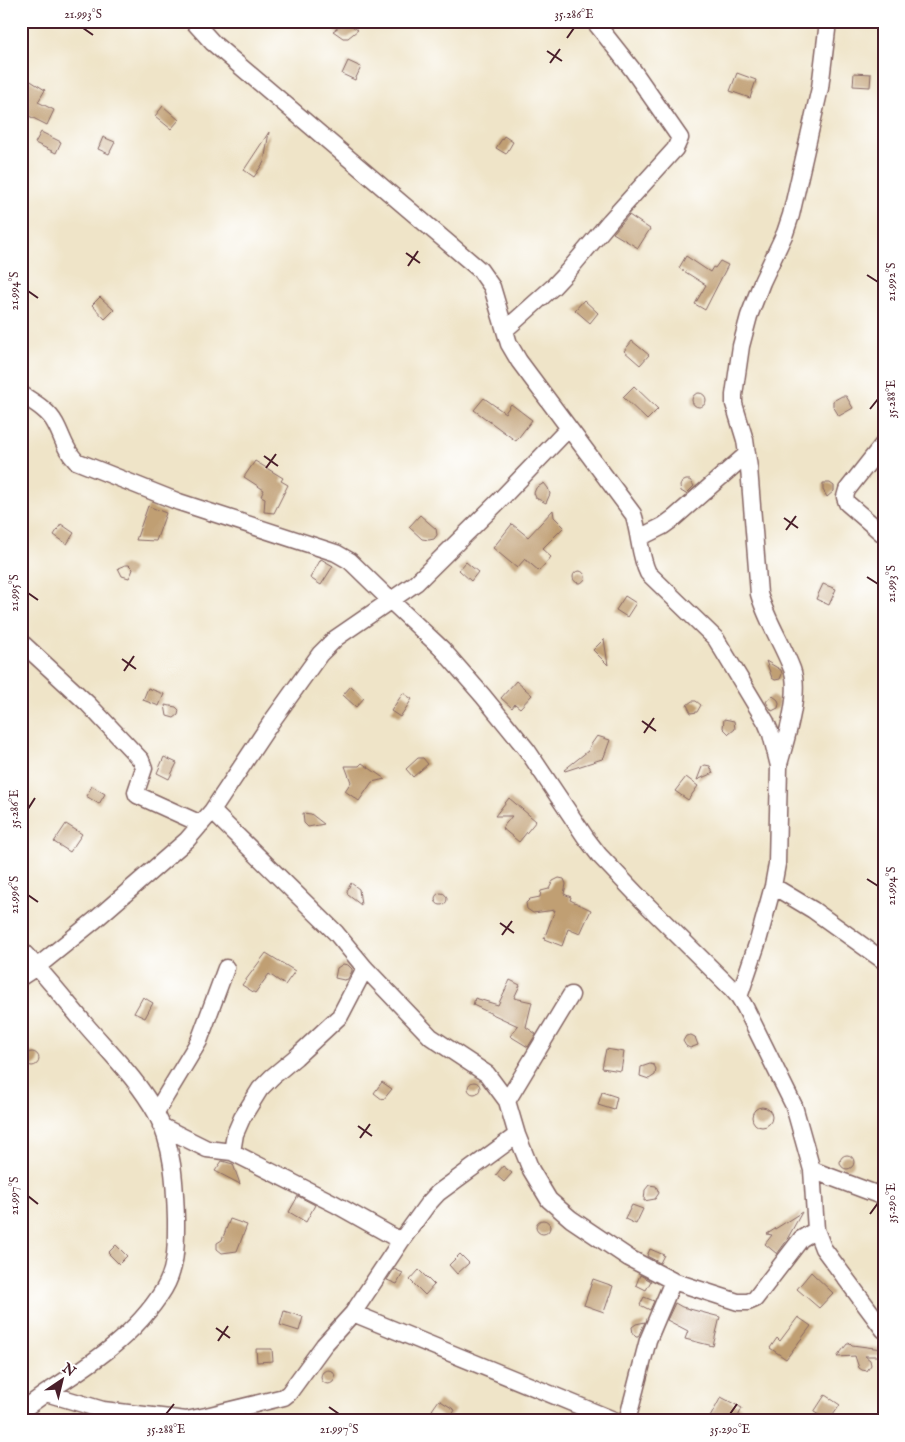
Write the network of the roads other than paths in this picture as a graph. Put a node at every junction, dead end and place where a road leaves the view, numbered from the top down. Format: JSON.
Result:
{"nodes":[{"id":1,"x":193,"y":21,"type":"edge"},
{"id":2,"x":594,"y":21,"type":"edge"},
{"id":3,"x":827,"y":30,"type":"dead end"},
{"id":4,"x":505,"y":330,"type":"junction"},
{"id":5,"x":21,"y":394,"type":"edge"},
{"id":6,"x":570,"y":428,"type":"junction"},
{"id":7,"x":884,"y":443,"type":"edge"},
{"id":8,"x":747,"y":454,"type":"junction"},
{"id":9,"x":884,"y":535,"type":"edge"},
{"id":10,"x":639,"y":538,"type":"junction"},
{"id":11,"x":391,"y":601,"type":"junction"},
{"id":12,"x":21,"y":642,"type":"edge"},
{"id":13,"x":779,"y":766,"type":"junction"},
{"id":14,"x":212,"y":811,"type":"junction"},
{"id":15,"x":201,"y":824,"type":"junction"},
{"id":16,"x":773,"y":886,"type":"junction"},
{"id":17,"x":21,"y":950,"type":"edge"},
{"id":18,"x":884,"y":961,"type":"edge"},
{"id":19,"x":38,"y":966,"type":"junction"},
{"id":20,"x":226,"y":968,"type":"dead end"},
{"id":21,"x":366,"y":968,"type":"junction"},
{"id":22,"x":21,"y":977,"type":"edge"},
{"id":23,"x":571,"y":995,"type":"dead end"},
{"id":24,"x":739,"y":997,"type":"junction"},
{"id":25,"x":507,"y":1101,"type":"junction"},
{"id":26,"x":159,"y":1119,"type":"junction"},
{"id":27,"x":517,"y":1135,"type":"junction"},
{"id":28,"x":232,"y":1152,"type":"junction"},
{"id":29,"x":812,"y":1170,"type":"junction"},
{"id":30,"x":884,"y":1197,"type":"edge"},
{"id":31,"x":816,"y":1230,"type":"junction"},
{"id":32,"x":401,"y":1241,"type":"junction"},
{"id":33,"x":672,"y":1281,"type":"junction"},
{"id":34,"x":353,"y":1313,"type":"junction"},
{"id":35,"x":884,"y":1330,"type":"edge"},
{"id":36,"x":46,"y":1393,"type":"junction"},
{"id":37,"x":21,"y":1411,"type":"edge"},
{"id":38,"x":160,"y":1419,"type":"edge"},
{"id":39,"x":616,"y":1421,"type":"edge"},
{"id":40,"x":627,"y":1421,"type":"edge"}],
"edges":[{"from":1,"to":4,"type":"street"},
{"from":2,"to":4,"type":"street"},
{"from":3,"to":8,"type":"street"},
{"from":4,"to":6,"type":"street"},
{"from":5,"to":11,"type":"street"},
{"from":6,"to":10,"type":"street"},
{"from":6,"to":11,"type":"street"},
{"from":7,"to":9,"type":"street"},
{"from":8,"to":10,"type":"street"},
{"from":8,"to":13,"type":"street"},
{"from":10,"to":13,"type":"street"},
{"from":11,"to":14,"type":"street"},
{"from":11,"to":24,"type":"street"},
{"from":12,"to":15,"type":"street"},
{"from":13,"to":16,"type":"street"},
{"from":14,"to":15,"type":"street"},
{"from":14,"to":21,"type":"street"},
{"from":15,"to":19,"type":"street"},
{"from":16,"to":18,"type":"street"},
{"from":16,"to":24,"type":"street"},
{"from":17,"to":19,"type":"street"},
{"from":19,"to":22,"type":"street"},
{"from":19,"to":26,"type":"street"},
{"from":20,"to":26,"type":"street"},
{"from":21,"to":25,"type":"street"},
{"from":21,"to":28,"type":"street"},
{"from":23,"to":25,"type":"street"},
{"from":24,"to":29,"type":"street"},
{"from":25,"to":27,"type":"street"},
{"from":26,"to":28,"type":"street"},
{"from":26,"to":36,"type":"street"},
{"from":27,"to":32,"type":"street"},
{"from":27,"to":33,"type":"street"},
{"from":28,"to":32,"type":"street"},
{"from":29,"to":30,"type":"street"},
{"from":29,"to":31,"type":"street"},
{"from":31,"to":33,"type":"street"},
{"from":31,"to":35,"type":"street"},
{"from":32,"to":34,"type":"street"},
{"from":33,"to":40,"type":"street"},
{"from":34,"to":38,"type":"street"},
{"from":34,"to":39,"type":"street"},
{"from":36,"to":37,"type":"street"},
{"from":36,"to":38,"type":"street"}]}
